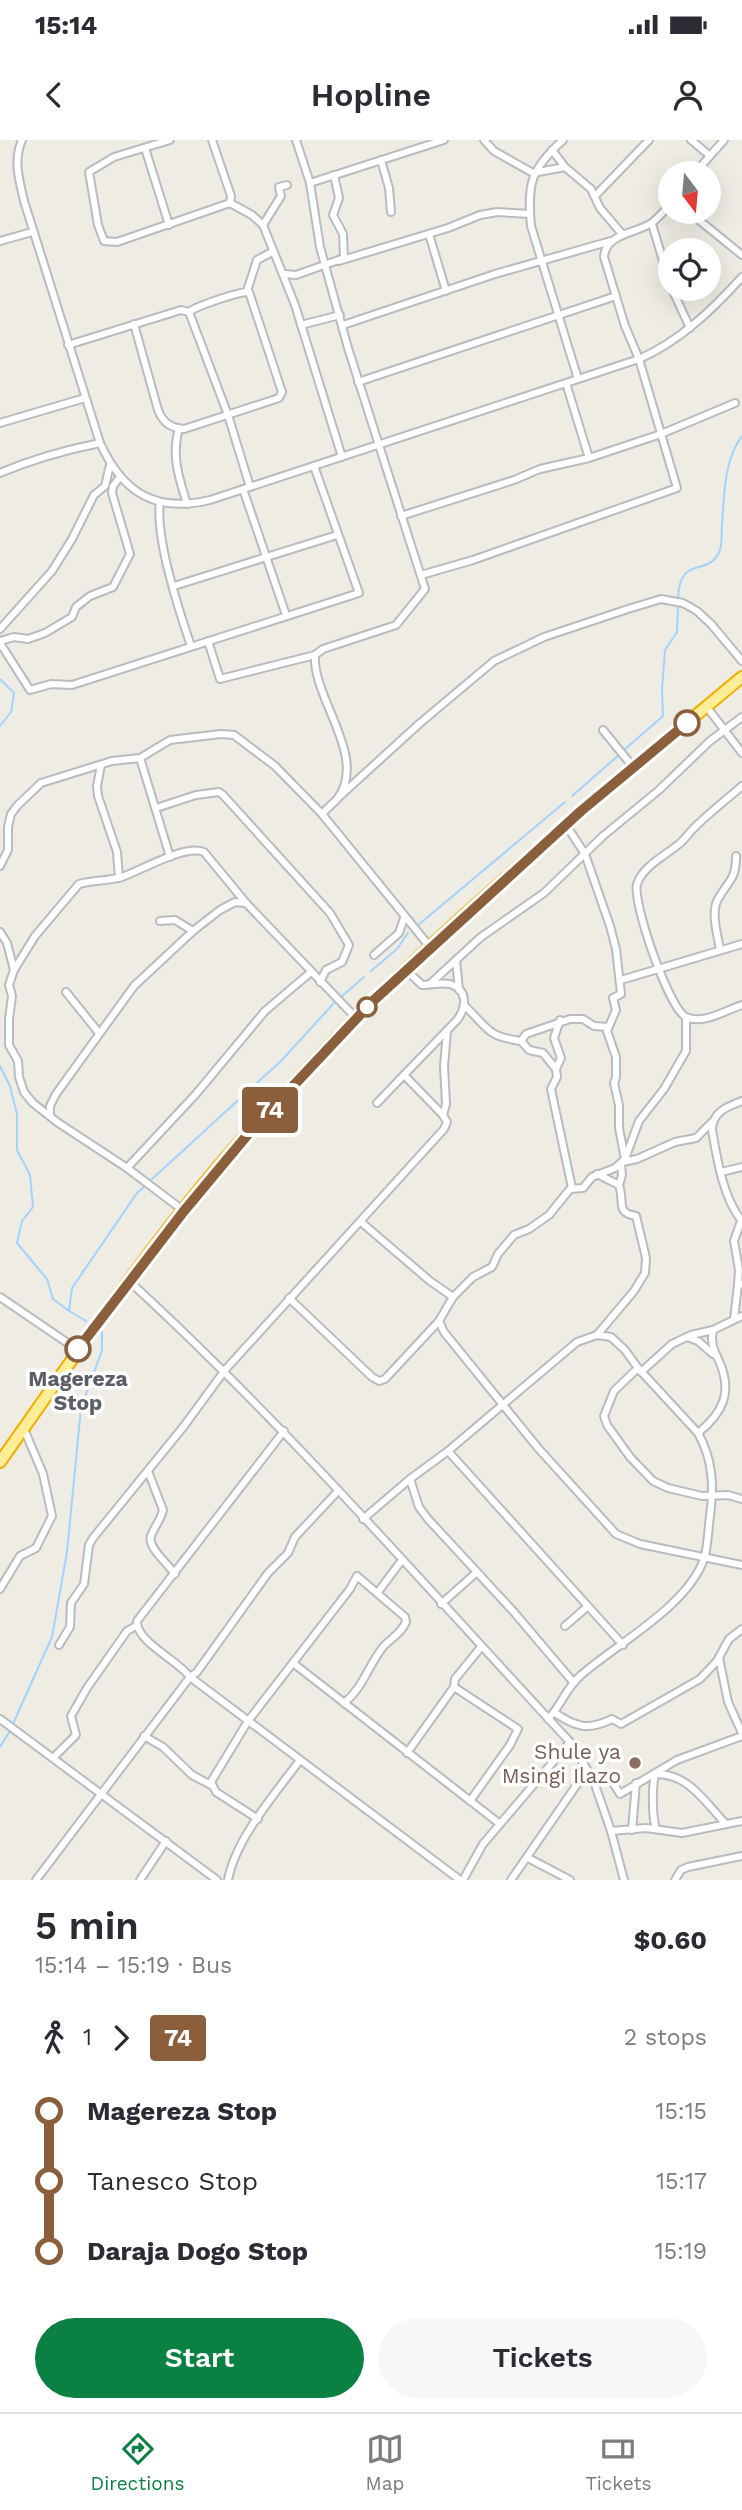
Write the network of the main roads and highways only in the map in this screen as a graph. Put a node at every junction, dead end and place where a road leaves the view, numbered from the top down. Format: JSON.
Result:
{"nodes":[{"id":1,"x":742,"y":677,"type":"edge"},
{"id":2,"x":0,"y":1461,"type":"edge"}],
"edges":[{"from":1,"to":2,"type":"highway"}]}
